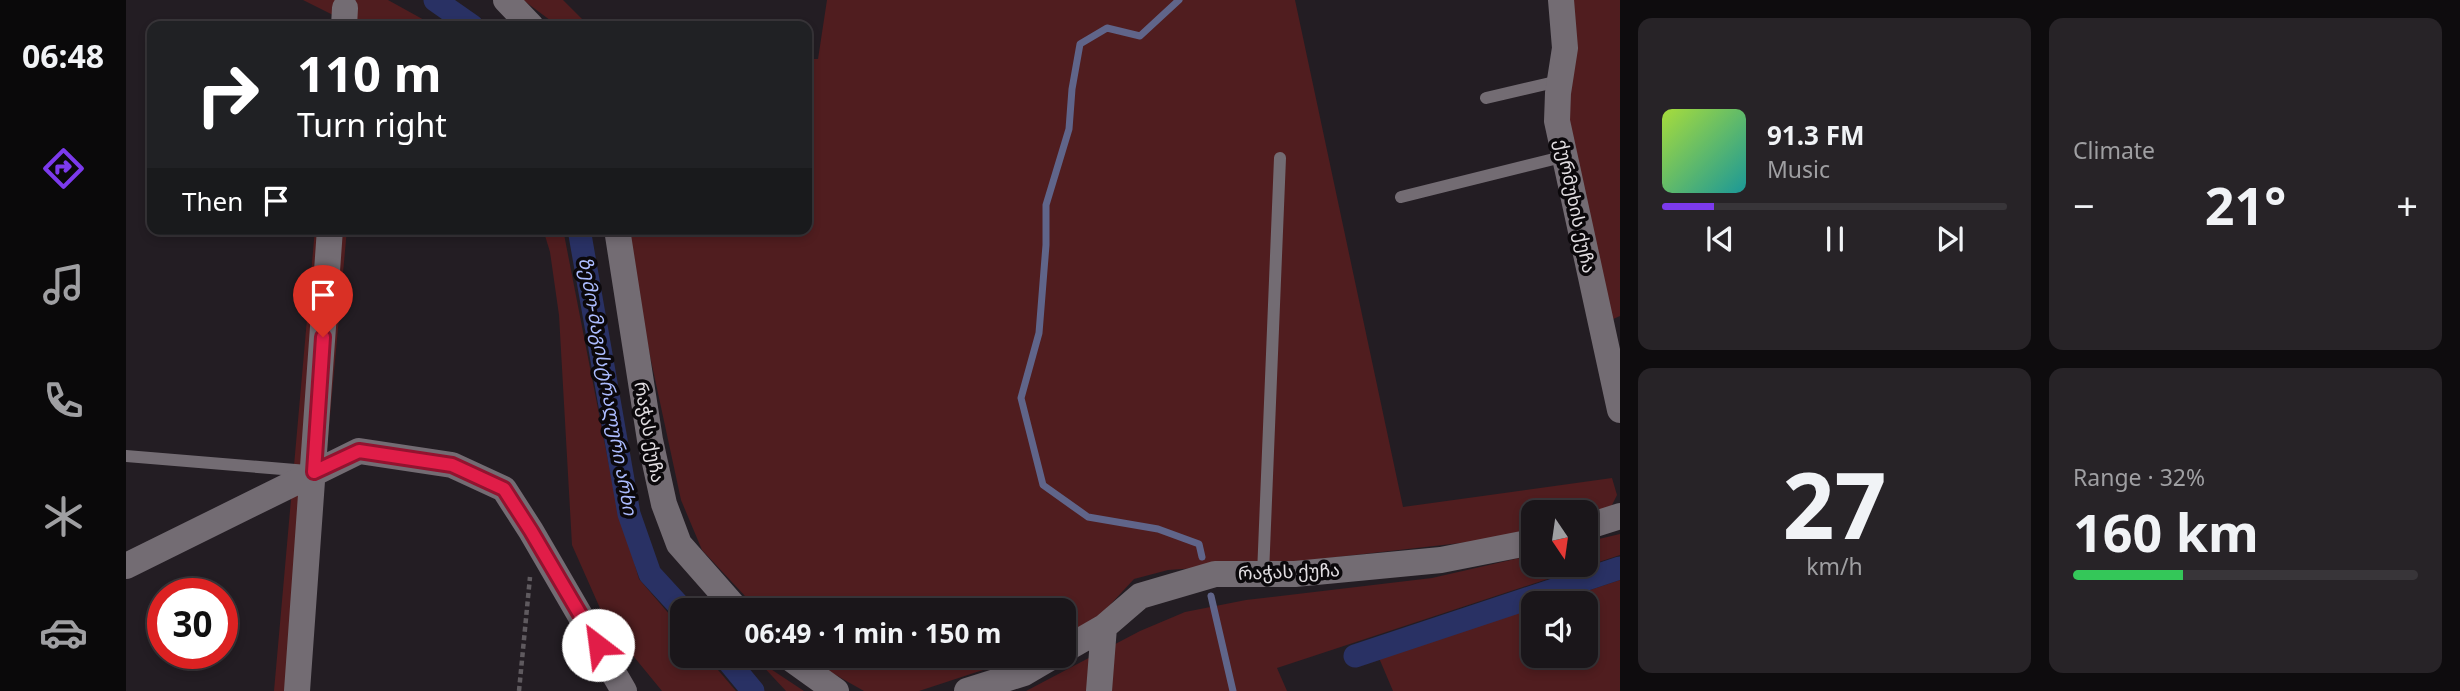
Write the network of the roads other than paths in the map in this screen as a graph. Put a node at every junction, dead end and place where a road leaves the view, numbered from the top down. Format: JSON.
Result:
{"nodes":[{"id":1,"x":506,"y":0,"type":"edge"},
{"id":2,"x":1561,"y":0,"type":"edge"},
{"id":3,"x":526,"y":21,"type":"edge"},
{"id":4,"x":1559,"y":82,"type":"junction"},
{"id":5,"x":1486,"y":98,"type":"dead end"},
{"id":6,"x":1566,"y":156,"type":"junction"},
{"id":7,"x":1280,"y":158,"type":"dead end"},
{"id":8,"x":1401,"y":197,"type":"dead end"},
{"id":9,"x":330,"y":235,"type":"edge"},
{"id":10,"x":618,"y":235,"type":"edge"},
{"id":11,"x":1620,"y":410,"type":"edge"},
{"id":12,"x":126,"y":456,"type":"edge"},
{"id":13,"x":314,"y":472,"type":"junction"},
{"id":14,"x":1620,"y":516,"type":"edge"},
{"id":15,"x":1598,"y":523,"type":"edge"},
{"id":16,"x":1521,"y":544,"type":"edge"},
{"id":17,"x":126,"y":566,"type":"edge"},
{"id":18,"x":1263,"y":574,"type":"junction"},
{"id":19,"x":727,"y":598,"type":"edge"},
{"id":20,"x":1104,"y":627,"type":"junction"},
{"id":21,"x":1076,"y":643,"type":"edge"},
{"id":22,"x":804,"y":668,"type":"edge"},
{"id":23,"x":1033,"y":668,"type":"edge"},
{"id":24,"x":298,"y":691,"type":"edge"},
{"id":25,"x":624,"y":691,"type":"edge"},
{"id":26,"x":836,"y":691,"type":"edge"},
{"id":27,"x":967,"y":691,"type":"edge"},
{"id":28,"x":1099,"y":691,"type":"edge"}],
"edges":[{"from":1,"to":3,"type":"street"},
{"from":2,"to":4,"type":"street","name":"ქურმუხის ქუჩა"},
{"from":4,"to":5,"type":"lane"},
{"from":4,"to":6,"type":"street","name":"ქურმუხის ქუჩა"},
{"from":6,"to":8,"type":"lane"},
{"from":6,"to":11,"type":"street","name":"ქურმუხის ქუჩა"},
{"from":7,"to":18,"type":"lane"},
{"from":9,"to":13,"type":"street"},
{"from":10,"to":19,"type":"street","name":"რაჭას ქუჩა"},
{"from":12,"to":13,"type":"lane"},
{"from":13,"to":17,"type":"street"},
{"from":13,"to":24,"type":"street"},
{"from":13,"to":25,"type":"street"},
{"from":14,"to":15,"type":"street"},
{"from":16,"to":18,"type":"street","name":"რაჭას ქუჩა"},
{"from":18,"to":20,"type":"street","name":"რაჭას ქუჩა"},
{"from":20,"to":21,"type":"street","name":"რაჭას ქუჩა"},
{"from":20,"to":28,"type":"street"},
{"from":22,"to":26,"type":"street"},
{"from":23,"to":27,"type":"street"}]}
